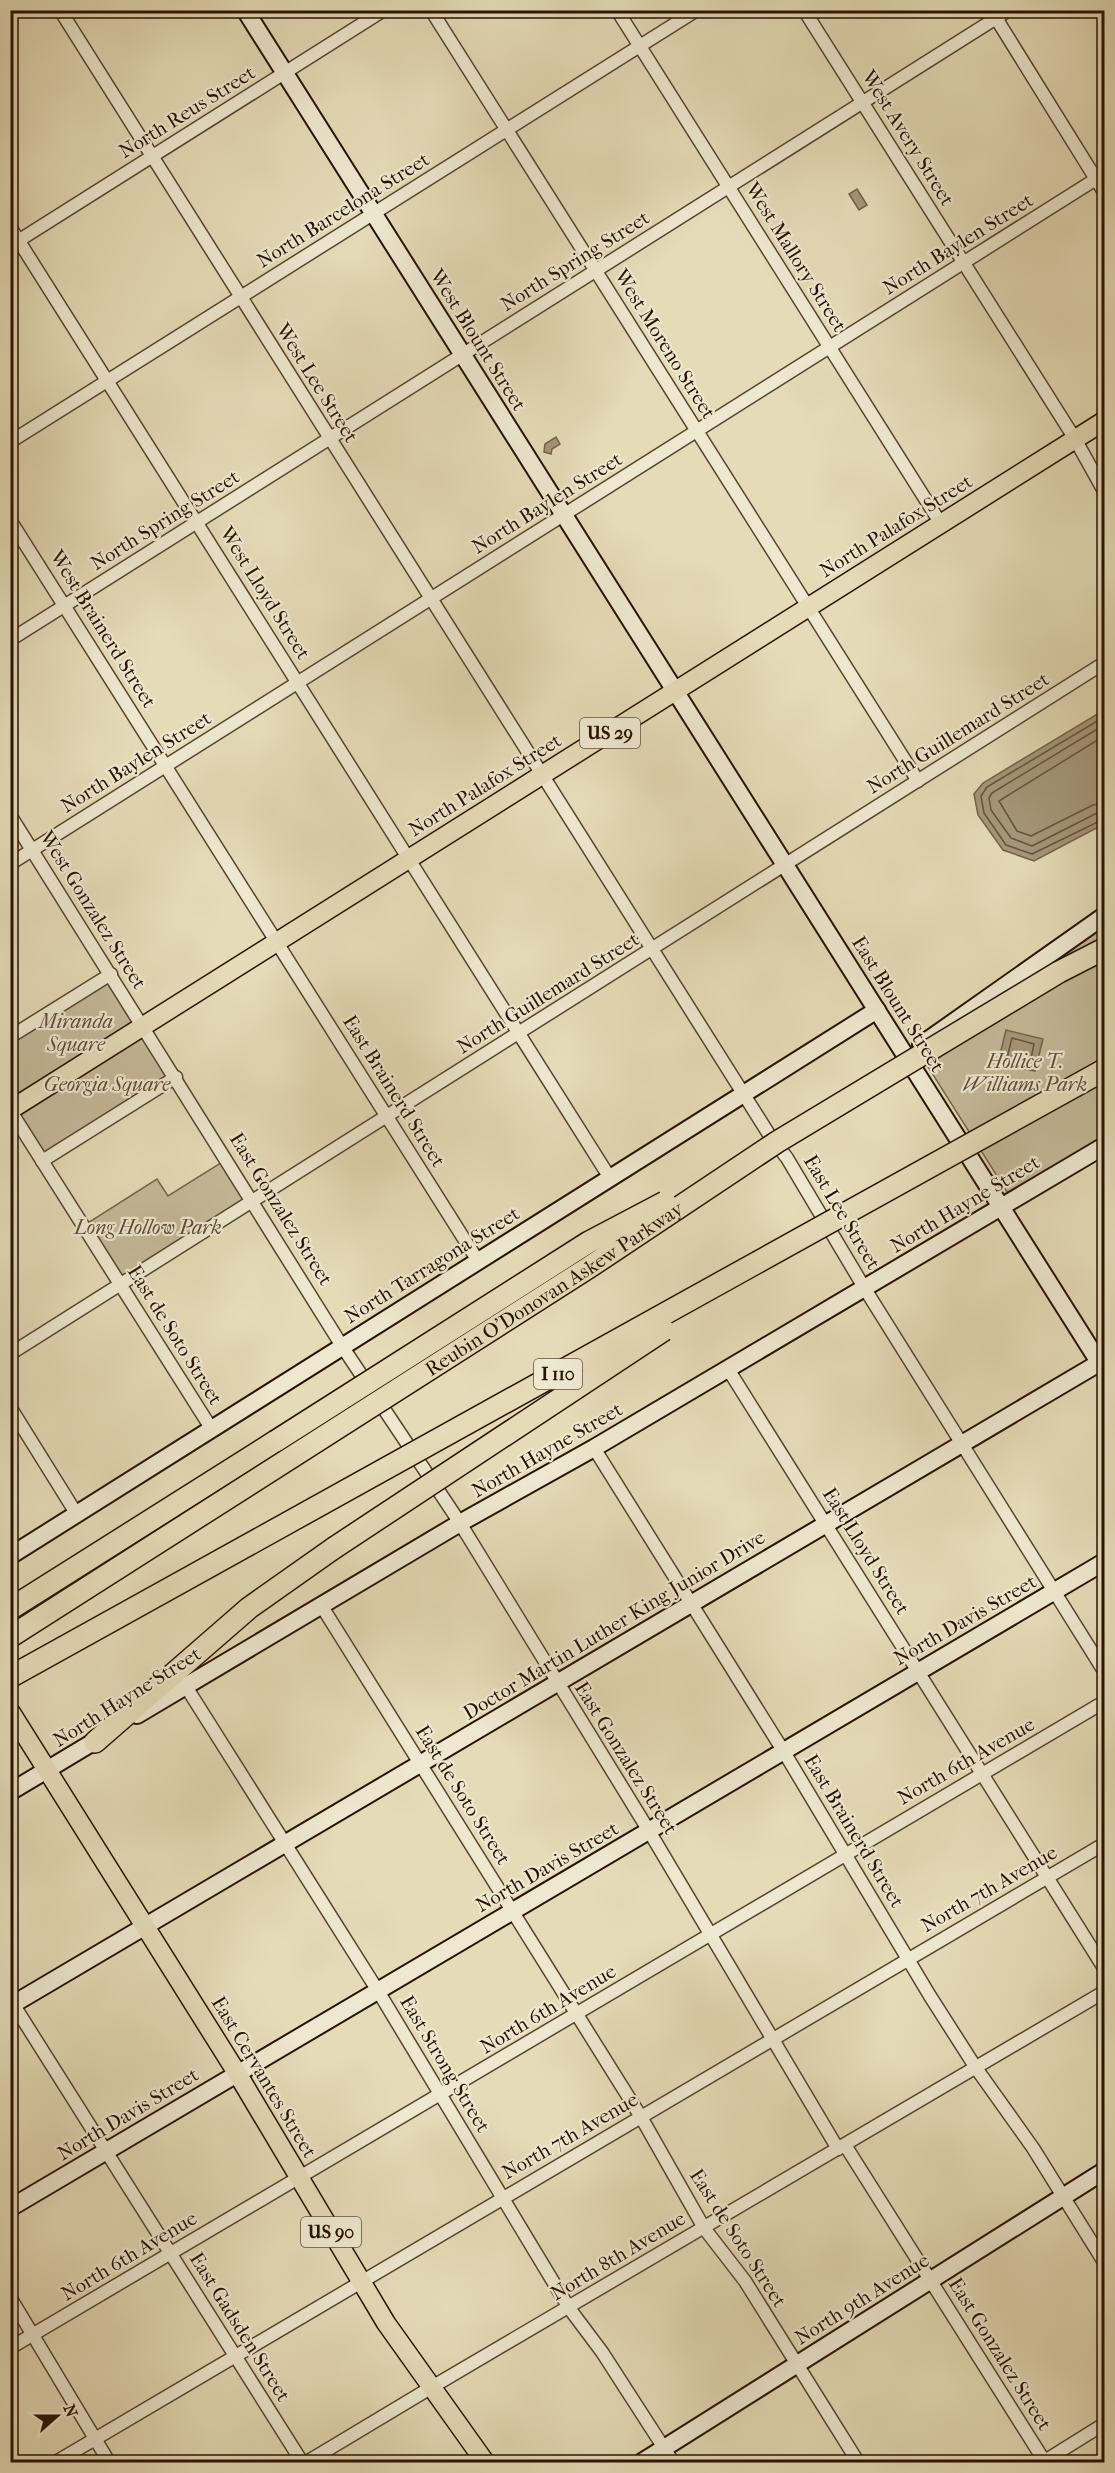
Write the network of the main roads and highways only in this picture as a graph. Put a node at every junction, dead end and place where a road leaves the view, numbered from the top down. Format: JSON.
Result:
{"nodes":[{"id":1,"x":1104,"y":421,"type":"edge"},
{"id":2,"x":1104,"y":949,"type":"edge"},
{"id":3,"x":1104,"y":1070,"type":"edge"},
{"id":4,"x":10,"y":1110,"type":"edge"},
{"id":5,"x":782,"y":1150,"type":"junction"},
{"id":6,"x":898,"y":1185,"type":"junction"},
{"id":7,"x":10,"y":1609,"type":"edge"},
{"id":8,"x":10,"y":1636,"type":"edge"},
{"id":9,"x":10,"y":1677,"type":"edge"},
{"id":10,"x":10,"y":1711,"type":"edge"},
{"id":11,"x":95,"y":1742,"type":"road end"},
{"id":12,"x":485,"y":2463,"type":"edge"}],
"edges":[{"from":1,"to":4,"type":"main road","name":"North Palafox Street","number":"US 29"},
{"from":2,"to":5,"type":"highway","name":"Reubin O'Donovan Askew Parkway","bridge":true},
{"from":3,"to":6,"type":"highway","number":"I 110","bridge":true},
{"from":5,"to":7,"type":"highway","bridge":true},
{"from":5,"to":8,"type":"highway","name":"Reubin O'Donovan Askew Parkway","bridge":true},
{"from":6,"to":9,"type":"highway","number":"I 110","bridge":true},
{"from":6,"to":11,"type":"highway","bridge":true},
{"from":10,"to":12,"type":"main road","name":"East Cervantes Street","number":"US 90"}]}
